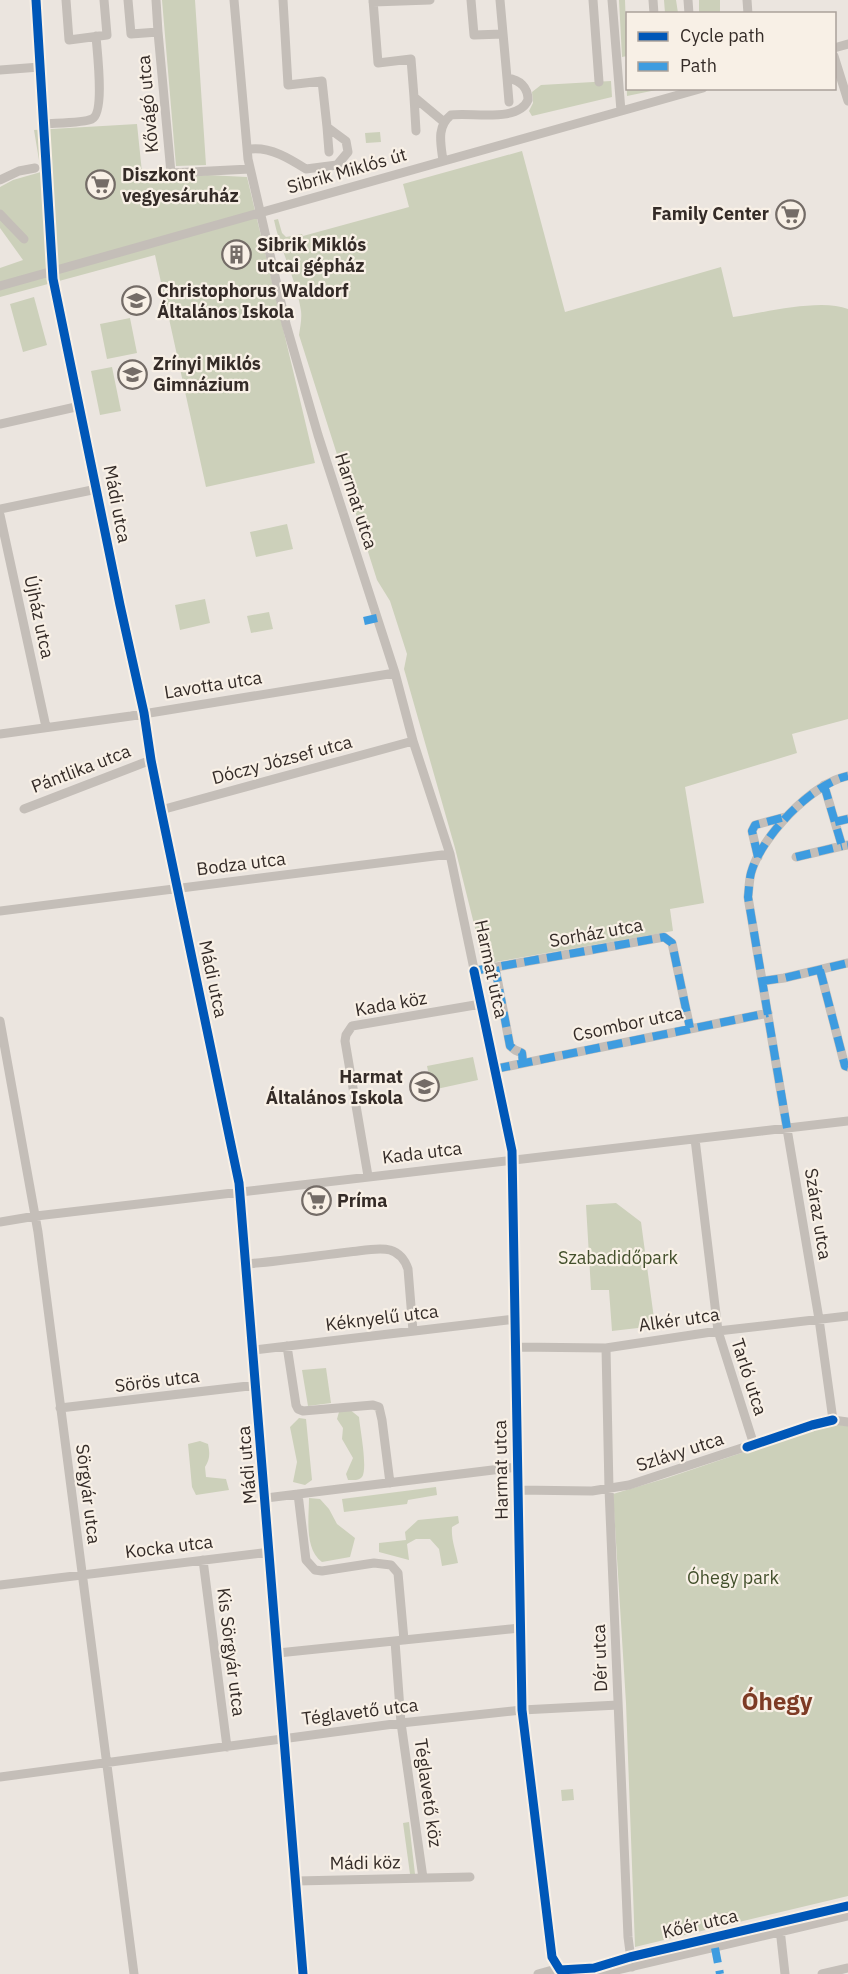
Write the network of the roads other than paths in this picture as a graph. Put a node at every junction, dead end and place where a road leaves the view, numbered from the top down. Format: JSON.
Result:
{"nodes":[{"id":1,"x":36,"y":0,"type":"edge"},
{"id":2,"x":66,"y":0,"type":"edge"},
{"id":3,"x":104,"y":0,"type":"edge"},
{"id":4,"x":128,"y":0,"type":"edge"},
{"id":5,"x":156,"y":0,"type":"edge"},
{"id":6,"x":234,"y":0,"type":"edge"},
{"id":7,"x":283,"y":0,"type":"edge"},
{"id":8,"x":430,"y":0,"type":"edge"},
{"id":9,"x":471,"y":0,"type":"edge"},
{"id":10,"x":500,"y":0,"type":"edge"},
{"id":11,"x":593,"y":0,"type":"edge"},
{"id":12,"x":612,"y":0,"type":"edge"},
{"id":13,"x":373,"y":1,"type":"edge"},
{"id":14,"x":158,"y":32,"type":"junction"},
{"id":15,"x":503,"y":34,"type":"junction"},
{"id":16,"x":96,"y":36,"type":"junction"},
{"id":17,"x":836,"y":62,"type":"edge"},
{"id":18,"x":40,"y":67,"type":"junction"},
{"id":19,"x":0,"y":70,"type":"edge"},
{"id":20,"x":507,"y":78,"type":"junction"},
{"id":21,"x":599,"y":82,"type":"dead end"},
{"id":22,"x":696,"y":90,"type":"edge"},
{"id":23,"x":414,"y":97,"type":"junction"},
{"id":24,"x":848,"y":101,"type":"edge"},
{"id":25,"x":509,"y":102,"type":"dead end"},
{"id":26,"x":621,"y":111,"type":"junction"},
{"id":27,"x":444,"y":122,"type":"junction"},
{"id":28,"x":44,"y":124,"type":"junction"},
{"id":29,"x":327,"y":128,"type":"junction"},
{"id":30,"x":416,"y":131,"type":"dead end"},
{"id":31,"x":251,"y":149,"type":"dead end"},
{"id":32,"x":329,"y":152,"type":"dead end"},
{"id":33,"x":443,"y":161,"type":"junction"},
{"id":34,"x":35,"y":168,"type":"dead end"},
{"id":35,"x":250,"y":170,"type":"junction"},
{"id":36,"x":171,"y":173,"type":"junction"},
{"id":37,"x":146,"y":176,"type":"dead end"},
{"id":38,"x":0,"y":180,"type":"edge"},
{"id":39,"x":0,"y":214,"type":"edge"},
{"id":40,"x":260,"y":214,"type":"junction"},
{"id":41,"x":24,"y":239,"type":"dead end"},
{"id":42,"x":54,"y":271,"type":"junction"},
{"id":43,"x":0,"y":286,"type":"edge"},
{"id":44,"x":80,"y":406,"type":"junction"},
{"id":45,"x":0,"y":424,"type":"edge"},
{"id":46,"x":97,"y":489,"type":"junction"},
{"id":47,"x":0,"y":509,"type":"edge"},
{"id":48,"x":0,"y":515,"type":"edge"},
{"id":49,"x":395,"y":673,"type":"junction"},
{"id":50,"x":144,"y":713,"type":"junction"},
{"id":51,"x":46,"y":727,"type":"junction"},
{"id":52,"x":0,"y":735,"type":"edge"},
{"id":53,"x":413,"y":741,"type":"junction"},
{"id":54,"x":151,"y":760,"type":"junction"},
{"id":55,"x":848,"y":776,"type":"edge"},
{"id":56,"x":824,"y":785,"type":"junction"},
{"id":57,"x":24,"y":809,"type":"dead end"},
{"id":58,"x":161,"y":810,"type":"junction"},
{"id":59,"x":785,"y":817,"type":"junction"},
{"id":60,"x":848,"y":819,"type":"edge"},
{"id":61,"x":836,"y":822,"type":"junction"},
{"id":62,"x":845,"y":845,"type":"edge"},
{"id":63,"x":450,"y":854,"type":"junction"},
{"id":64,"x":758,"y":857,"type":"junction"},
{"id":65,"x":796,"y":857,"type":"dead end"},
{"id":66,"x":177,"y":889,"type":"junction"},
{"id":67,"x":0,"y":911,"type":"edge"},
{"id":68,"x":848,"y":963,"type":"edge"},
{"id":69,"x":495,"y":967,"type":"junction"},
{"id":70,"x":474,"y":970,"type":"junction"},
{"id":71,"x":820,"y":970,"type":"junction"},
{"id":72,"x":763,"y":981,"type":"junction"},
{"id":73,"x":481,"y":1004,"type":"junction"},
{"id":74,"x":768,"y":1013,"type":"junction"},
{"id":75,"x":0,"y":1021,"type":"edge"},
{"id":76,"x":690,"y":1028,"type":"junction"},
{"id":77,"x":523,"y":1063,"type":"junction"},
{"id":78,"x":848,"y":1068,"type":"edge"},
{"id":79,"x":495,"y":1069,"type":"junction"},
{"id":80,"x":848,"y":1121,"type":"edge"},
{"id":81,"x":787,"y":1128,"type":"junction"},
{"id":82,"x":695,"y":1139,"type":"junction"},
{"id":83,"x":512,"y":1160,"type":"junction"},
{"id":84,"x":368,"y":1176,"type":"junction"},
{"id":85,"x":240,"y":1191,"type":"junction"},
{"id":86,"x":36,"y":1216,"type":"junction"},
{"id":87,"x":0,"y":1222,"type":"edge"},
{"id":88,"x":247,"y":1264,"type":"junction"},
{"id":89,"x":848,"y":1316,"type":"edge"},
{"id":90,"x":515,"y":1318,"type":"junction"},
{"id":91,"x":819,"y":1319,"type":"junction"},
{"id":92,"x":413,"y":1331,"type":"junction"},
{"id":93,"x":718,"y":1331,"type":"junction"},
{"id":94,"x":287,"y":1346,"type":"junction"},
{"id":95,"x":515,"y":1347,"type":"junction"},
{"id":96,"x":606,"y":1348,"type":"junction"},
{"id":97,"x":254,"y":1350,"type":"junction"},
{"id":98,"x":257,"y":1385,"type":"junction"},
{"id":99,"x":60,"y":1408,"type":"junction"},
{"id":100,"x":833,"y":1420,"type":"junction"},
{"id":101,"x":848,"y":1422,"type":"edge"},
{"id":102,"x":754,"y":1445,"type":"junction"},
{"id":103,"x":517,"y":1467,"type":"junction"},
{"id":104,"x":390,"y":1483,"type":"junction"},
{"id":105,"x":609,"y":1489,"type":"junction"},
{"id":106,"x":517,"y":1490,"type":"junction"},
{"id":107,"x":298,"y":1494,"type":"junction"},
{"id":108,"x":266,"y":1498,"type":"junction"},
{"id":109,"x":270,"y":1552,"type":"junction"},
{"id":110,"x":203,"y":1560,"type":"junction"},
{"id":111,"x":82,"y":1574,"type":"junction"},
{"id":112,"x":0,"y":1585,"type":"edge"},
{"id":113,"x":520,"y":1628,"type":"junction"},
{"id":114,"x":400,"y":1641,"type":"junction"},
{"id":115,"x":278,"y":1653,"type":"junction"},
{"id":116,"x":618,"y":1705,"type":"junction"},
{"id":117,"x":522,"y":1710,"type":"junction"},
{"id":118,"x":401,"y":1723,"type":"junction"},
{"id":119,"x":285,"y":1739,"type":"junction"},
{"id":120,"x":227,"y":1747,"type":"junction"},
{"id":121,"x":108,"y":1763,"type":"junction"},
{"id":122,"x":0,"y":1777,"type":"edge"},
{"id":123,"x":471,"y":1876,"type":"dead end"},
{"id":124,"x":423,"y":1878,"type":"junction"},
{"id":125,"x":297,"y":1881,"type":"junction"},
{"id":126,"x":848,"y":1906,"type":"edge"},
{"id":127,"x":848,"y":1916,"type":"edge"},
{"id":128,"x":779,"y":1928,"type":"junction"},
{"id":129,"x":631,"y":1962,"type":"junction"},
{"id":130,"x":848,"y":1968,"type":"edge"},
{"id":131,"x":557,"y":1972,"type":"edge"},
{"id":132,"x":134,"y":1974,"type":"edge"},
{"id":133,"x":303,"y":1974,"type":"edge"},
{"id":134,"x":538,"y":1974,"type":"edge"},
{"id":135,"x":600,"y":1974,"type":"edge"},
{"id":136,"x":785,"y":1974,"type":"edge"},
{"id":137,"x":822,"y":1974,"type":"edge"}],
"edges":[{"from":1,"to":18,"type":"street","name":"Mádi utca"},
{"from":2,"to":16,"type":"street"},
{"from":3,"to":16,"type":"street"},
{"from":4,"to":14,"type":"street","name":"Kővágó utca"},
{"from":5,"to":14,"type":"street","name":"Kővágó utca"},
{"from":6,"to":35,"type":"street","name":"Harmat utca"},
{"from":7,"to":29,"type":"street"},
{"from":8,"to":13,"type":"street"},
{"from":9,"to":15,"type":"street"},
{"from":10,"to":15,"type":"street"},
{"from":11,"to":21,"type":"street"},
{"from":12,"to":26,"type":"street"},
{"from":13,"to":23,"type":"street"},
{"from":14,"to":36,"type":"street","name":"Kővágó utca"},
{"from":15,"to":20,"type":"street"},
{"from":16,"to":28,"type":"street"},
{"from":17,"to":24,"type":"street"},
{"from":18,"to":19,"type":"street"},
{"from":18,"to":28,"type":"street","name":"Mádi utca"},
{"from":20,"to":25,"type":"street"},
{"from":20,"to":27,"type":"street"},
{"from":22,"to":26,"type":"street","name":"Sibrik Miklós út"},
{"from":23,"to":27,"type":"street"},
{"from":23,"to":30,"type":"street"},
{"from":26,"to":33,"type":"street","name":"Sibrik Miklós út"},
{"from":27,"to":33,"type":"street"},
{"from":28,"to":42,"type":"street","name":"Mádi utca"},
{"from":29,"to":31,"type":"street"},
{"from":29,"to":32,"type":"street"},
{"from":33,"to":40,"type":"street","name":"Sibrik Miklós út"},
{"from":34,"to":38,"type":"street"},
{"from":35,"to":36,"type":"street","name":"Kővágó utca"},
{"from":35,"to":40,"type":"street","name":"Harmat utca"},
{"from":36,"to":37,"type":"street","name":"Kővágó utca"},
{"from":39,"to":41,"type":"street"},
{"from":40,"to":42,"type":"street","name":"Sibrik Miklós út"},
{"from":40,"to":49,"type":"street","name":"Harmat utca"},
{"from":42,"to":43,"type":"street","name":"Sibrik Miklós út"},
{"from":42,"to":44,"type":"street","name":"Mádi utca"},
{"from":44,"to":45,"type":"street"},
{"from":44,"to":46,"type":"street","name":"Mádi utca"},
{"from":46,"to":47,"type":"street"},
{"from":46,"to":50,"type":"street","name":"Mádi utca"},
{"from":48,"to":51,"type":"street","name":"Újház utca"},
{"from":49,"to":50,"type":"street","name":"Lavotta utca"},
{"from":49,"to":53,"type":"street","name":"Harmat utca"},
{"from":50,"to":51,"type":"street","name":"Lavotta utca"},
{"from":50,"to":54,"type":"street","name":"Mádi utca"},
{"from":51,"to":52,"type":"street","name":"Lavotta utca"},
{"from":53,"to":58,"type":"street","name":"Dóczy József utca"},
{"from":53,"to":63,"type":"street","name":"Harmat utca"},
{"from":54,"to":57,"type":"street","name":"Pántlika utca"},
{"from":54,"to":58,"type":"street","name":"Mádi utca"},
{"from":55,"to":56,"type":"street"},
{"from":56,"to":59,"type":"street"},
{"from":56,"to":61,"type":"street"},
{"from":58,"to":66,"type":"street","name":"Mádi utca"},
{"from":59,"to":64,"type":"street"},
{"from":59,"to":64,"type":"street"},
{"from":60,"to":61,"type":"street"},
{"from":61,"to":62,"type":"street"},
{"from":62,"to":65,"type":"street"},
{"from":63,"to":66,"type":"street","name":"Bodza utca"},
{"from":63,"to":70,"type":"street","name":"Harmat utca"},
{"from":64,"to":72,"type":"street","name":"Száraz utca"},
{"from":66,"to":67,"type":"street","name":"Bodza utca"},
{"from":66,"to":85,"type":"street","name":"Mádi utca"},
{"from":68,"to":71,"type":"street"},
{"from":69,"to":70,"type":"street","name":"Sorház utca"},
{"from":69,"to":76,"type":"street","name":"Sorház utca"},
{"from":69,"to":77,"type":"street"},
{"from":70,"to":73,"type":"street","name":"Harmat utca"},
{"from":71,"to":72,"type":"street"},
{"from":71,"to":78,"type":"street"},
{"from":72,"to":74,"type":"street","name":"Száraz utca"},
{"from":73,"to":79,"type":"street","name":"Harmat utca"},
{"from":73,"to":84,"type":"street","name":"Kada köz"},
{"from":74,"to":76,"type":"street","name":"Csombor utca"},
{"from":74,"to":81,"type":"street","name":"Száraz utca"},
{"from":75,"to":86,"type":"street","name":"Sörgyár utca"},
{"from":76,"to":77,"type":"street","name":"Csombor utca"},
{"from":77,"to":79,"type":"street","name":"Csombor utca"},
{"from":79,"to":83,"type":"street","name":"Harmat utca"},
{"from":80,"to":81,"type":"street","name":"Kada utca"},
{"from":81,"to":82,"type":"street","name":"Kada utca"},
{"from":81,"to":91,"type":"street","name":"Száraz utca"},
{"from":82,"to":83,"type":"street","name":"Kada utca"},
{"from":82,"to":93,"type":"street","name":"Tarló utca"},
{"from":83,"to":84,"type":"street","name":"Kada utca"},
{"from":83,"to":90,"type":"street","name":"Harmat utca"},
{"from":84,"to":85,"type":"street","name":"Kada utca"},
{"from":85,"to":86,"type":"street","name":"Kada utca"},
{"from":85,"to":88,"type":"street","name":"Mádi utca"},
{"from":86,"to":87,"type":"street","name":"Kada utca"},
{"from":86,"to":99,"type":"street","name":"Sörgyár utca"},
{"from":88,"to":92,"type":"street"},
{"from":88,"to":97,"type":"street","name":"Mádi utca"},
{"from":89,"to":91,"type":"street","name":"Alkér utca"},
{"from":90,"to":92,"type":"street","name":"Kéknyelű utca"},
{"from":90,"to":95,"type":"street","name":"Harmat utca"},
{"from":91,"to":93,"type":"street","name":"Alkér utca"},
{"from":91,"to":100,"type":"street","name":"Száraz utca"},
{"from":92,"to":94,"type":"street","name":"Kéknyelű utca"},
{"from":93,"to":96,"type":"street","name":"Alkér utca"},
{"from":93,"to":102,"type":"street","name":"Tarló utca"},
{"from":94,"to":97,"type":"street","name":"Kéknyelű utca"},
{"from":94,"to":104,"type":"street"},
{"from":95,"to":96,"type":"street","name":"Alkér utca"},
{"from":95,"to":103,"type":"street","name":"Harmat utca"},
{"from":96,"to":105,"type":"street","name":"Dér utca"},
{"from":97,"to":98,"type":"street","name":"Mádi utca"},
{"from":98,"to":99,"type":"street","name":"Sörös utca"},
{"from":98,"to":108,"type":"street","name":"Mádi utca"},
{"from":99,"to":111,"type":"street","name":"Sörgyár utca"},
{"from":100,"to":101,"type":"street","name":"Szlávy utca"},
{"from":100,"to":102,"type":"street","name":"Szlávy utca"},
{"from":102,"to":105,"type":"street","name":"Szlávy utca"},
{"from":103,"to":104,"type":"street"},
{"from":103,"to":106,"type":"street","name":"Harmat utca"},
{"from":104,"to":107,"type":"street"},
{"from":105,"to":106,"type":"street","name":"Szlávy utca"},
{"from":105,"to":116,"type":"street","name":"Dér utca"},
{"from":106,"to":113,"type":"street","name":"Harmat utca"},
{"from":107,"to":108,"type":"street"},
{"from":107,"to":114,"type":"street","name":"Téglavető köz"},
{"from":108,"to":109,"type":"street","name":"Mádi utca"},
{"from":109,"to":110,"type":"street","name":"Kocka utca"},
{"from":109,"to":115,"type":"street","name":"Mádi utca"},
{"from":110,"to":111,"type":"street","name":"Kocka utca"},
{"from":110,"to":120,"type":"street","name":"Kis Sörgyár utca"},
{"from":111,"to":112,"type":"street","name":"Kocka utca"},
{"from":111,"to":121,"type":"street","name":"Sörgyár utca"},
{"from":113,"to":114,"type":"street"},
{"from":113,"to":117,"type":"street","name":"Harmat utca"},
{"from":114,"to":115,"type":"street"},
{"from":114,"to":118,"type":"street","name":"Téglavető köz"},
{"from":115,"to":119,"type":"street","name":"Mádi utca"},
{"from":116,"to":117,"type":"street","name":"Téglavető utca"},
{"from":116,"to":129,"type":"street","name":"Dér utca"},
{"from":117,"to":118,"type":"street","name":"Téglavető utca"},
{"from":117,"to":131,"type":"street","name":"Harmat utca"},
{"from":118,"to":119,"type":"street","name":"Téglavető utca"},
{"from":118,"to":124,"type":"street","name":"Téglavető köz"},
{"from":119,"to":120,"type":"street","name":"Téglavető utca"},
{"from":119,"to":125,"type":"street","name":"Mádi utca"},
{"from":120,"to":121,"type":"street","name":"Téglavető utca"},
{"from":121,"to":122,"type":"street","name":"Téglavető utca"},
{"from":121,"to":132,"type":"street","name":"Sörgyár utca"},
{"from":123,"to":124,"type":"street","name":"Mádi köz"},
{"from":124,"to":125,"type":"street","name":"Mádi köz"},
{"from":125,"to":133,"type":"street","name":"Mádi utca"},
{"from":126,"to":128,"type":"street","name":"Kőér utca"},
{"from":127,"to":128,"type":"street","name":"Kőér utca"},
{"from":128,"to":129,"type":"street","name":"Kőér utca"},
{"from":128,"to":136,"type":"street"},
{"from":129,"to":131,"type":"street","name":"Kőér utca"},
{"from":129,"to":135,"type":"street","name":"Kőér utca"},
{"from":130,"to":137,"type":"street"},
{"from":131,"to":134,"type":"street","name":"Kőér utca"}]}
